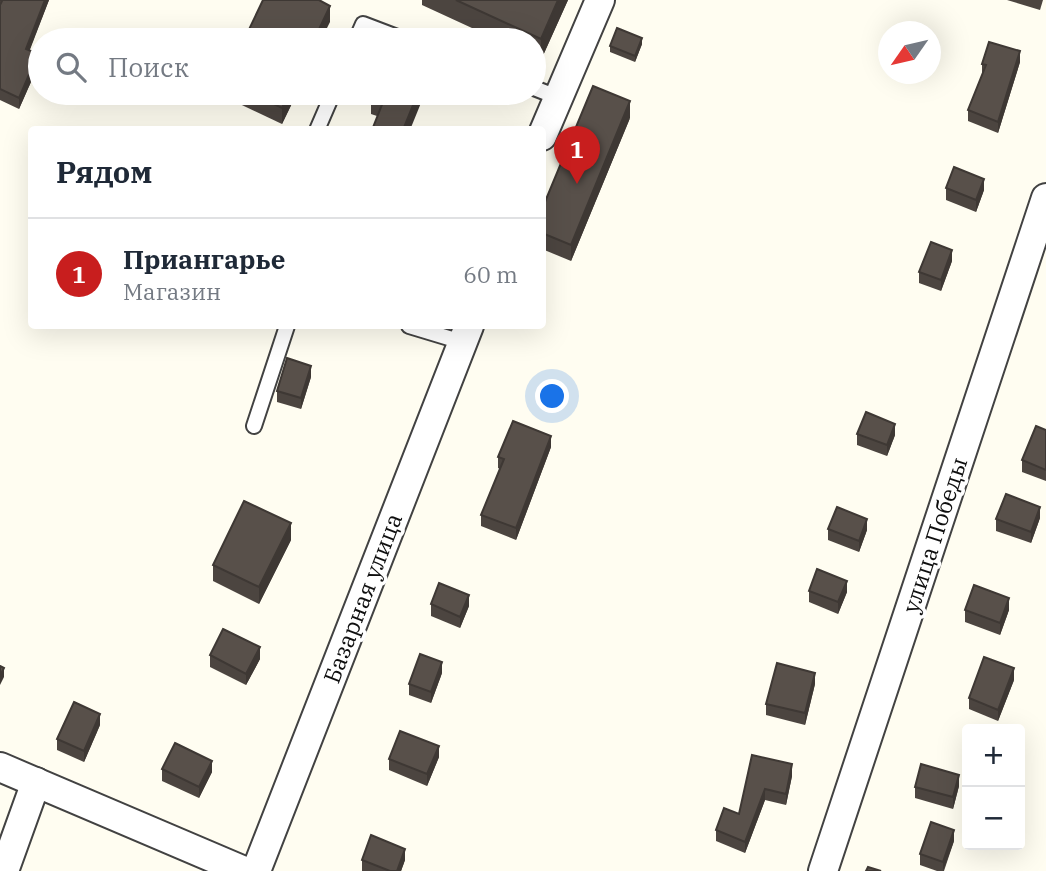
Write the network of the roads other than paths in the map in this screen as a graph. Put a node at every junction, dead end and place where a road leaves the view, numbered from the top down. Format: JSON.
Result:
{"nodes":[{"id":1,"x":600,"y":0,"type":"edge"},
{"id":2,"x":546,"y":93,"type":"edge"},
{"id":3,"x":328,"y":105,"type":"edge"},
{"id":4,"x":545,"y":105,"type":"edge"},
{"id":5,"x":319,"y":126,"type":"edge"},
{"id":6,"x":543,"y":126,"type":"edge"},
{"id":7,"x":1046,"y":198,"type":"edge"},
{"id":8,"x":286,"y":329,"type":"edge"},
{"id":9,"x":430,"y":329,"type":"edge"},
{"id":10,"x":465,"y":334,"type":"edge"},
{"id":11,"x":254,"y":426,"type":"dead end"},
{"id":12,"x":0,"y":767,"type":"edge"},
{"id":13,"x":36,"y":782,"type":"junction"},
{"id":14,"x":4,"y":871,"type":"edge"},
{"id":15,"x":244,"y":871,"type":"edge"},
{"id":16,"x":256,"y":871,"type":"edge"},
{"id":17,"x":823,"y":871,"type":"edge"}],
"edges":[{"from":1,"to":2,"type":"street"},
{"from":3,"to":5,"type":"lane"},
{"from":4,"to":6,"type":"street"},
{"from":7,"to":17,"type":"street","name":"улица Победы"},
{"from":8,"to":11,"type":"lane"},
{"from":9,"to":10,"type":"lane"},
{"from":10,"to":16,"type":"street","name":"Базарная улица"},
{"from":12,"to":13,"type":"street"},
{"from":13,"to":14,"type":"street"},
{"from":13,"to":15,"type":"street"}]}
